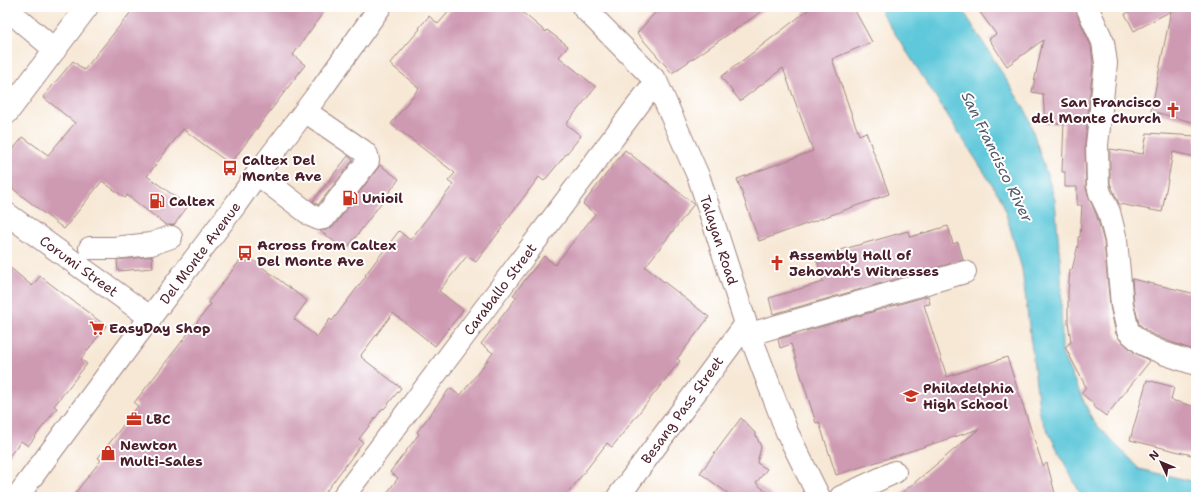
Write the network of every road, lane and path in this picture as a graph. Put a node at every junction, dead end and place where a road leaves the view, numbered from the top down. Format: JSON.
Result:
{"nodes":[{"id":1,"x":87,"y":7,"type":"edge"},
{"id":2,"x":380,"y":7,"type":"edge"},
{"id":3,"x":583,"y":7,"type":"edge"},
{"id":4,"x":1087,"y":7,"type":"edge"},
{"id":5,"x":7,"y":10,"type":"edge"},
{"id":6,"x":55,"y":50,"type":"junction"},
{"id":7,"x":656,"y":81,"type":"junction"},
{"id":8,"x":305,"y":111,"type":"junction"},
{"id":9,"x":7,"y":113,"type":"edge"},
{"id":10,"x":257,"y":174,"type":"junction"},
{"id":11,"x":7,"y":214,"type":"edge"},
{"id":12,"x":171,"y":237,"type":"dead end"},
{"id":13,"x":90,"y":248,"type":"dead end"},
{"id":14,"x":965,"y":272,"type":"dead end"},
{"id":15,"x":151,"y":318,"type":"junction"},
{"id":16,"x":748,"y":328,"type":"junction"},
{"id":17,"x":1196,"y":364,"type":"edge"},
{"id":18,"x":895,"y":472,"type":"dead end"},
{"id":19,"x":17,"y":497,"type":"edge"},
{"id":20,"x":343,"y":497,"type":"edge"},
{"id":21,"x":618,"y":497,"type":"edge"},
{"id":22,"x":819,"y":497,"type":"edge"},
{"id":23,"x":841,"y":497,"type":"edge"}],
"edges":[{"from":1,"to":6,"type":"street"},
{"from":2,"to":8,"type":"street","name":"Del Monte Avenue"},
{"from":3,"to":7,"type":"street","name":"Talayan Road"},
{"from":4,"to":17,"type":"street"},
{"from":5,"to":6,"type":"street"},
{"from":6,"to":9,"type":"street"},
{"from":7,"to":16,"type":"street","name":"Talayan Road"},
{"from":7,"to":20,"type":"street","name":"Caraballo Street"},
{"from":8,"to":10,"type":"street","name":"Del Monte Avenue"},
{"from":8,"to":10,"type":"street"},
{"from":10,"to":15,"type":"street","name":"Del Monte Avenue"},
{"from":11,"to":15,"type":"street","name":"Corumi Street"},
{"from":12,"to":13,"type":"street"},
{"from":14,"to":16,"type":"street"},
{"from":15,"to":19,"type":"street","name":"Del Monte Avenue"},
{"from":16,"to":21,"type":"street","name":"Besang Pass Street"},
{"from":16,"to":22,"type":"street","name":"Talayan Road"},
{"from":18,"to":23,"type":"street"}]}
